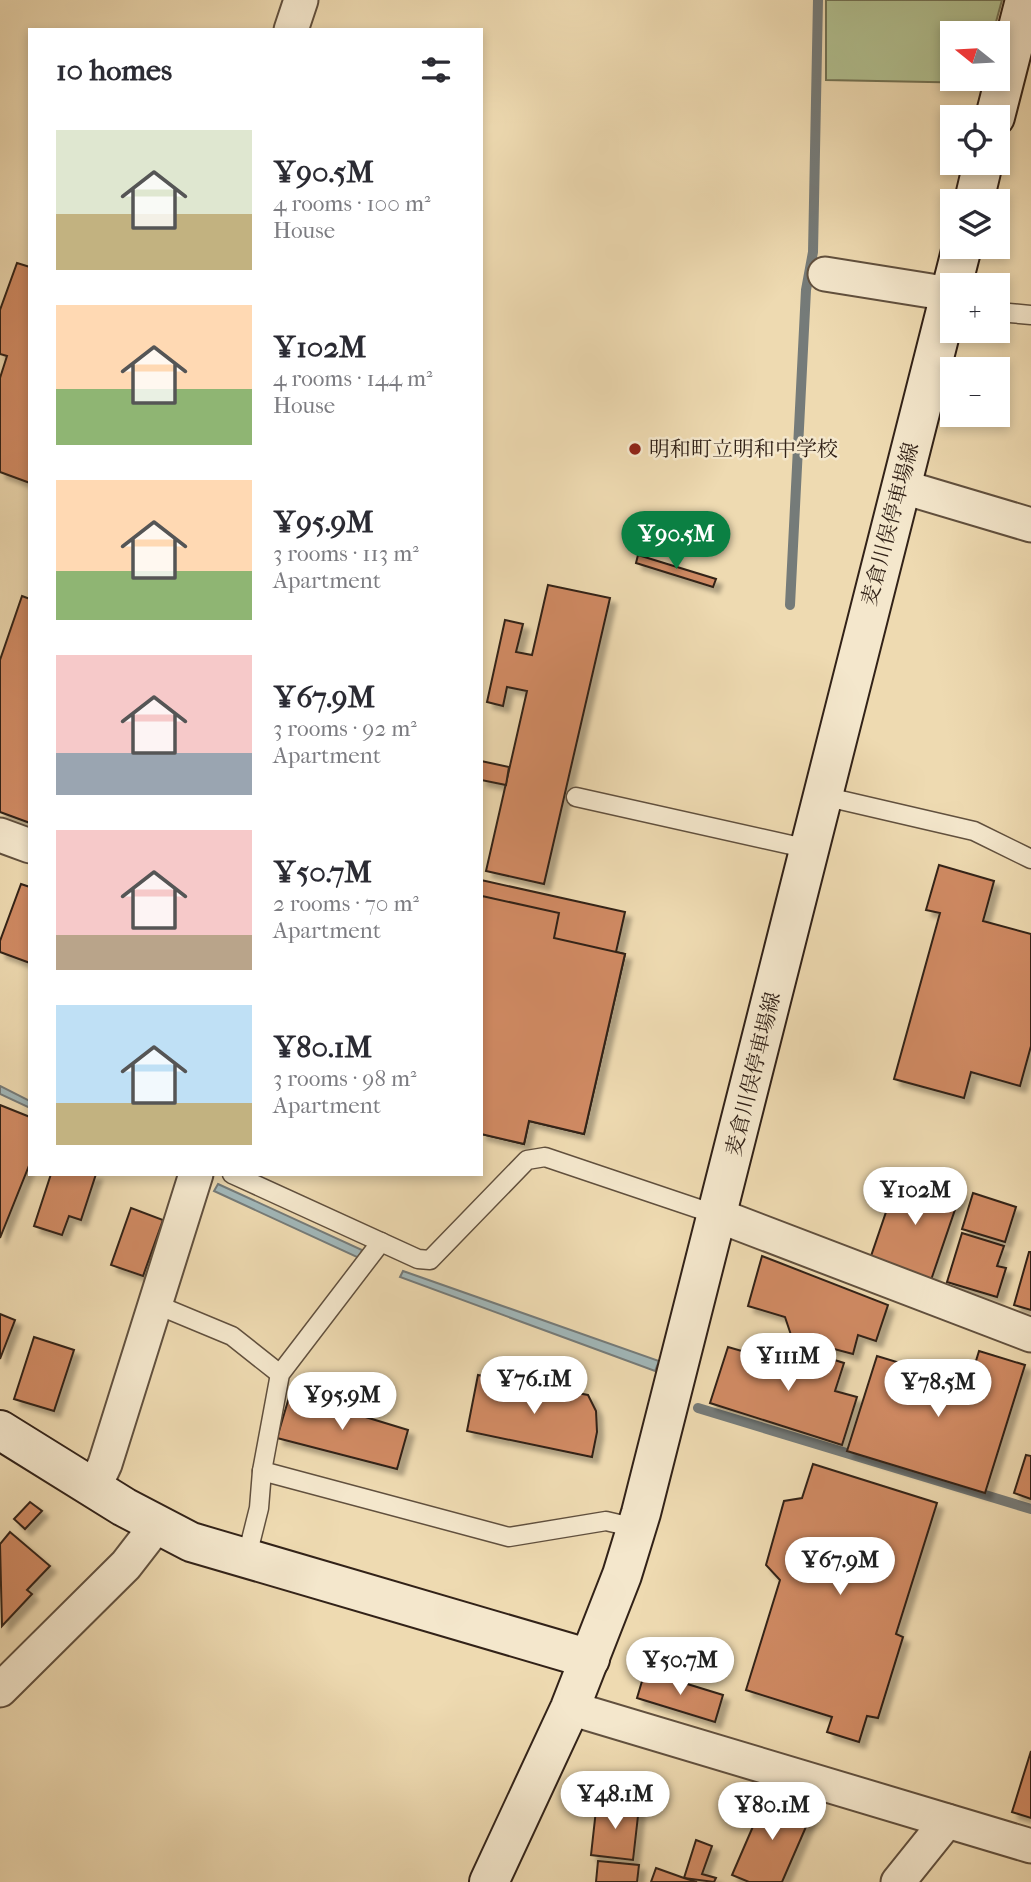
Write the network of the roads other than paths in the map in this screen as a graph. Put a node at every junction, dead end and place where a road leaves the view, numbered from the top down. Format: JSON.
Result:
{"nodes":[{"id":1,"x":1025,"y":0,"type":"edge"},
{"id":2,"x":998,"y":105,"type":"edge"},
{"id":3,"x":825,"y":274,"type":"dead end"},
{"id":4,"x":940,"y":300,"type":"edge"},
{"id":5,"x":1010,"y":313,"type":"edge"},
{"id":6,"x":1031,"y":315,"type":"edge"},
{"id":7,"x":940,"y":336,"type":"edge"},
{"id":8,"x":900,"y":486,"type":"junction"},
{"id":9,"x":1031,"y":525,"type":"edge"},
{"id":10,"x":823,"y":796,"type":"junction"},
{"id":11,"x":576,"y":797,"type":"dead end"},
{"id":12,"x":0,"y":835,"type":"edge"},
{"id":13,"x":28,"y":845,"type":"edge"},
{"id":14,"x":809,"y":849,"type":"junction"},
{"id":15,"x":1031,"y":859,"type":"edge"},
{"id":16,"x":195,"y":1176,"type":"edge"},
{"id":17,"x":236,"y":1176,"type":"edge"},
{"id":18,"x":717,"y":1215,"type":"junction"},
{"id":19,"x":381,"y":1242,"type":"junction"},
{"id":20,"x":155,"y":1304,"type":"junction"},
{"id":21,"x":1031,"y":1335,"type":"edge"},
{"id":22,"x":280,"y":1374,"type":"junction"},
{"id":23,"x":0,"y":1430,"type":"edge"},
{"id":24,"x":262,"y":1471,"type":"junction"},
{"id":25,"x":94,"y":1488,"type":"junction"},
{"id":26,"x":157,"y":1525,"type":"junction"},
{"id":27,"x":636,"y":1528,"type":"junction"},
{"id":28,"x":246,"y":1560,"type":"junction"},
{"id":29,"x":590,"y":1659,"type":"junction"},
{"id":30,"x":0,"y":1690,"type":"edge"},
{"id":31,"x":570,"y":1708,"type":"junction"},
{"id":32,"x":947,"y":1821,"type":"junction"},
{"id":33,"x":1031,"y":1846,"type":"edge"},
{"id":34,"x":489,"y":1882,"type":"edge"},
{"id":35,"x":898,"y":1882,"type":"edge"}],
"edges":[{"from":1,"to":2,"type":"main road"},
{"from":3,"to":4,"type":"street"},
{"from":5,"to":6,"type":"lane"},
{"from":7,"to":8,"type":"main road","name":"麦倉川俣停車場線"},
{"from":8,"to":9,"type":"street"},
{"from":8,"to":10,"type":"main road","name":"麦倉川俣停車場線"},
{"from":10,"to":14,"type":"main road","name":"麦倉川俣停車場線"},
{"from":10,"to":15,"type":"lane"},
{"from":11,"to":14,"type":"lane"},
{"from":12,"to":13,"type":"street"},
{"from":14,"to":18,"type":"main road","name":"麦倉川俣停車場線"},
{"from":16,"to":20,"type":"street"},
{"from":17,"to":19,"type":"lane"},
{"from":18,"to":19,"type":"lane"},
{"from":18,"to":21,"type":"street"},
{"from":18,"to":27,"type":"main road","name":"麦倉川俣停車場線"},
{"from":19,"to":22,"type":"lane"},
{"from":20,"to":22,"type":"lane"},
{"from":20,"to":25,"type":"street"},
{"from":22,"to":24,"type":"lane"},
{"from":23,"to":25,"type":"main road"},
{"from":24,"to":27,"type":"lane"},
{"from":24,"to":28,"type":"lane"},
{"from":25,"to":26,"type":"main road"},
{"from":26,"to":28,"type":"main road"},
{"from":26,"to":30,"type":"street"},
{"from":27,"to":29,"type":"main road","name":"麦倉川俣停車場線"},
{"from":28,"to":29,"type":"main road"},
{"from":29,"to":31,"type":"main road","name":"麦倉川俣停車場線"},
{"from":31,"to":32,"type":"street"},
{"from":31,"to":34,"type":"main road","name":"麦倉川俣停車場線"},
{"from":32,"to":33,"type":"street"},
{"from":32,"to":35,"type":"street"}]}
